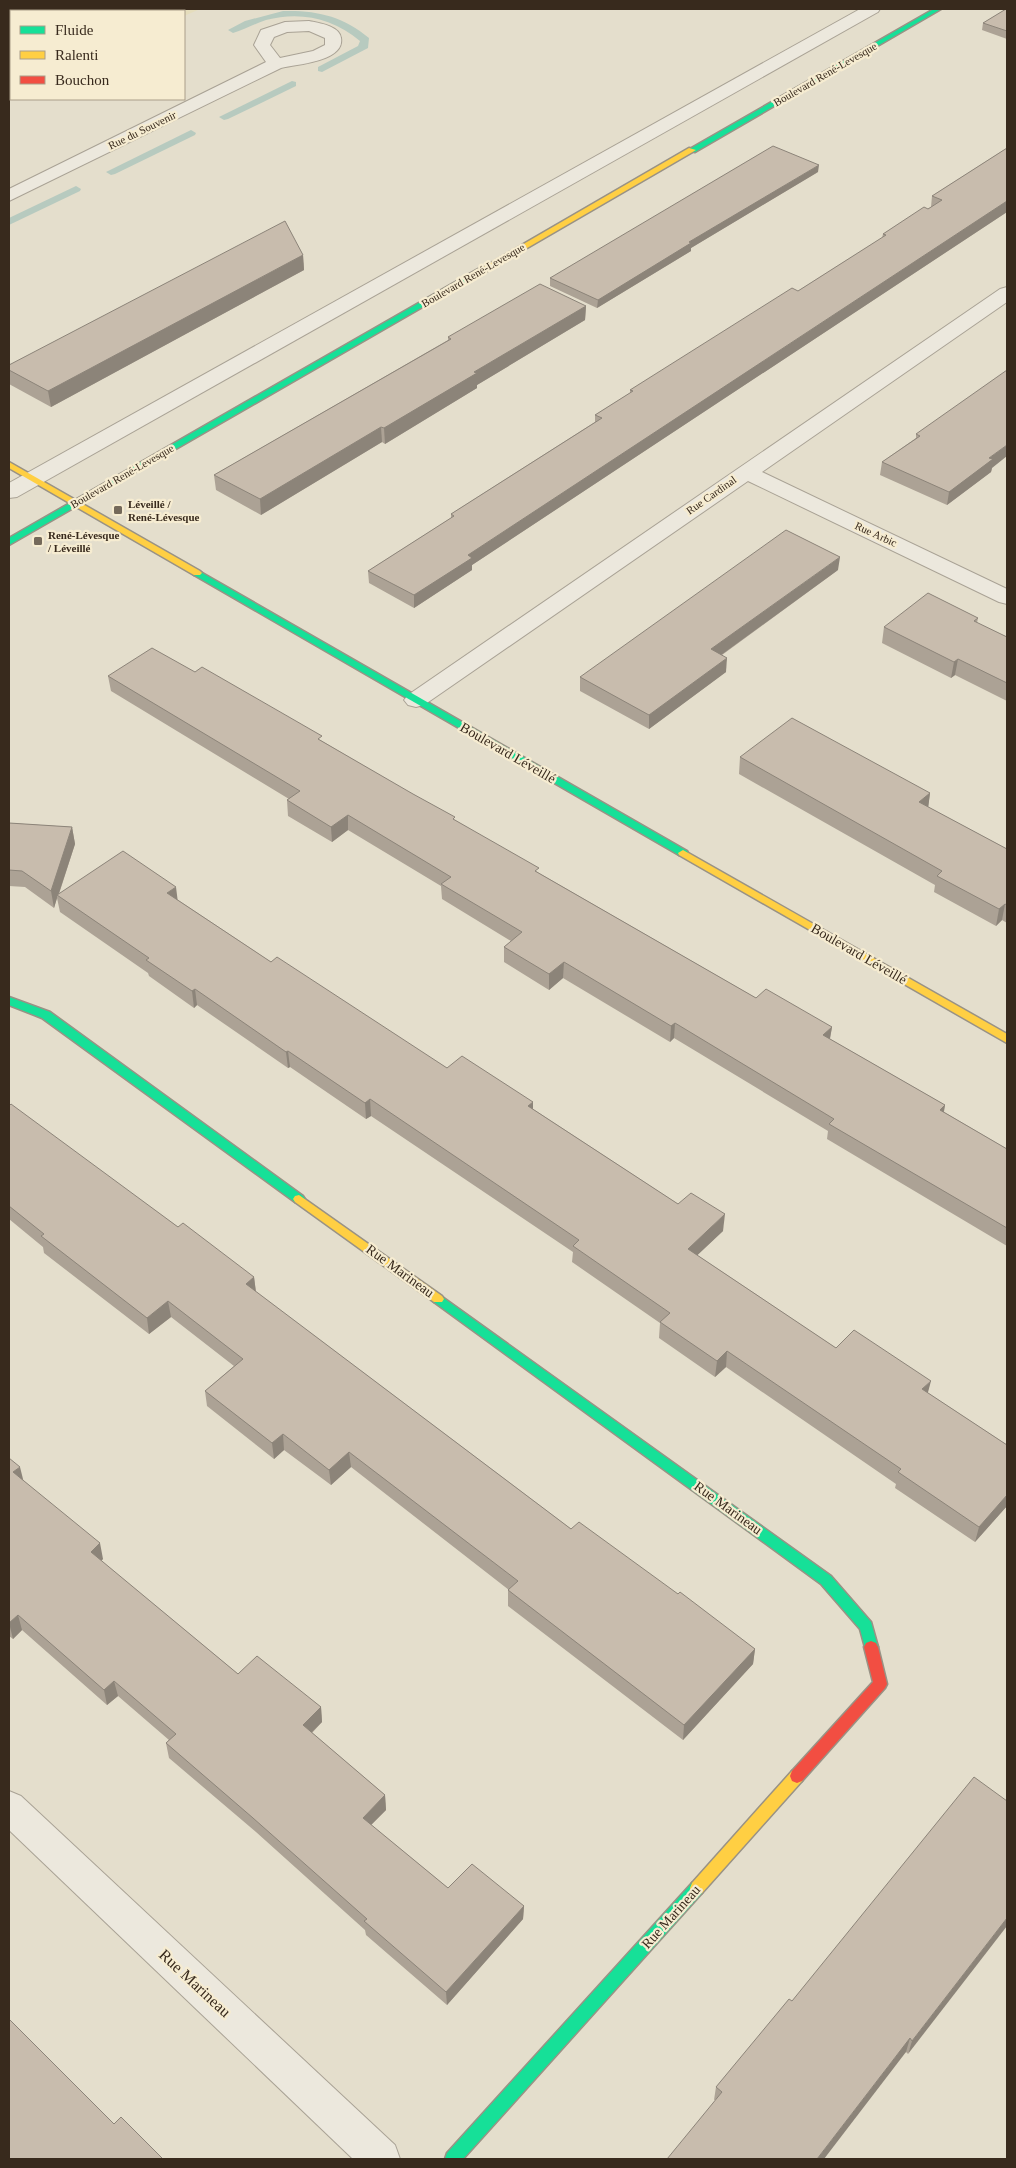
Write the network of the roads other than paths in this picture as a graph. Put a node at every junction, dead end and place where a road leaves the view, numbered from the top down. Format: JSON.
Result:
{"nodes":[{"id":1,"x":872,"y":9,"type":"edge"},
{"id":2,"x":938,"y":9,"type":"edge"},
{"id":3,"x":276,"y":64,"type":"dead end"},
{"id":4,"x":9,"y":196,"type":"edge"},
{"id":5,"x":1007,"y":293,"type":"edge"},
{"id":6,"x":9,"y":465,"type":"edge"},
{"id":7,"x":745,"y":472,"type":"junction"},
{"id":8,"x":33,"y":478,"type":"junction"},
{"id":9,"x":9,"y":492,"type":"edge"},
{"id":10,"x":74,"y":503,"type":"junction"},
{"id":11,"x":9,"y":542,"type":"edge"},
{"id":12,"x":1007,"y":597,"type":"edge"},
{"id":13,"x":416,"y":700,"type":"junction"},
{"id":14,"x":9,"y":1001,"type":"edge"},
{"id":15,"x":1007,"y":1039,"type":"edge"},
{"id":16,"x":9,"y":1807,"type":"edge"},
{"id":17,"x":382,"y":2159,"type":"edge"},
{"id":18,"x":453,"y":2159,"type":"edge"}],
"edges":[{"from":1,"to":8,"type":"street"},
{"from":2,"to":10,"type":"street","name":"Boulevard René-Levesque"},
{"from":3,"to":4,"type":"street","name":"Rue du Souvenir"},
{"from":5,"to":7,"type":"street","name":"Rue Cardinal"},
{"from":6,"to":8,"type":"street","name":"Boulevard Léveillé"},
{"from":7,"to":12,"type":"street","name":"Rue Arbic"},
{"from":7,"to":13,"type":"street","name":"Rue Cardinal"},
{"from":8,"to":9,"type":"street"},
{"from":8,"to":10,"type":"street","name":"Boulevard Léveillé"},
{"from":10,"to":11,"type":"street","name":"Boulevard René-Levesque"},
{"from":10,"to":13,"type":"street","name":"Boulevard Léveillé"},
{"from":13,"to":15,"type":"street","name":"Boulevard Léveillé"},
{"from":14,"to":18,"type":"street","name":"Rue Marineau"},
{"from":16,"to":17,"type":"street","name":"Rue Marineau"}]}
